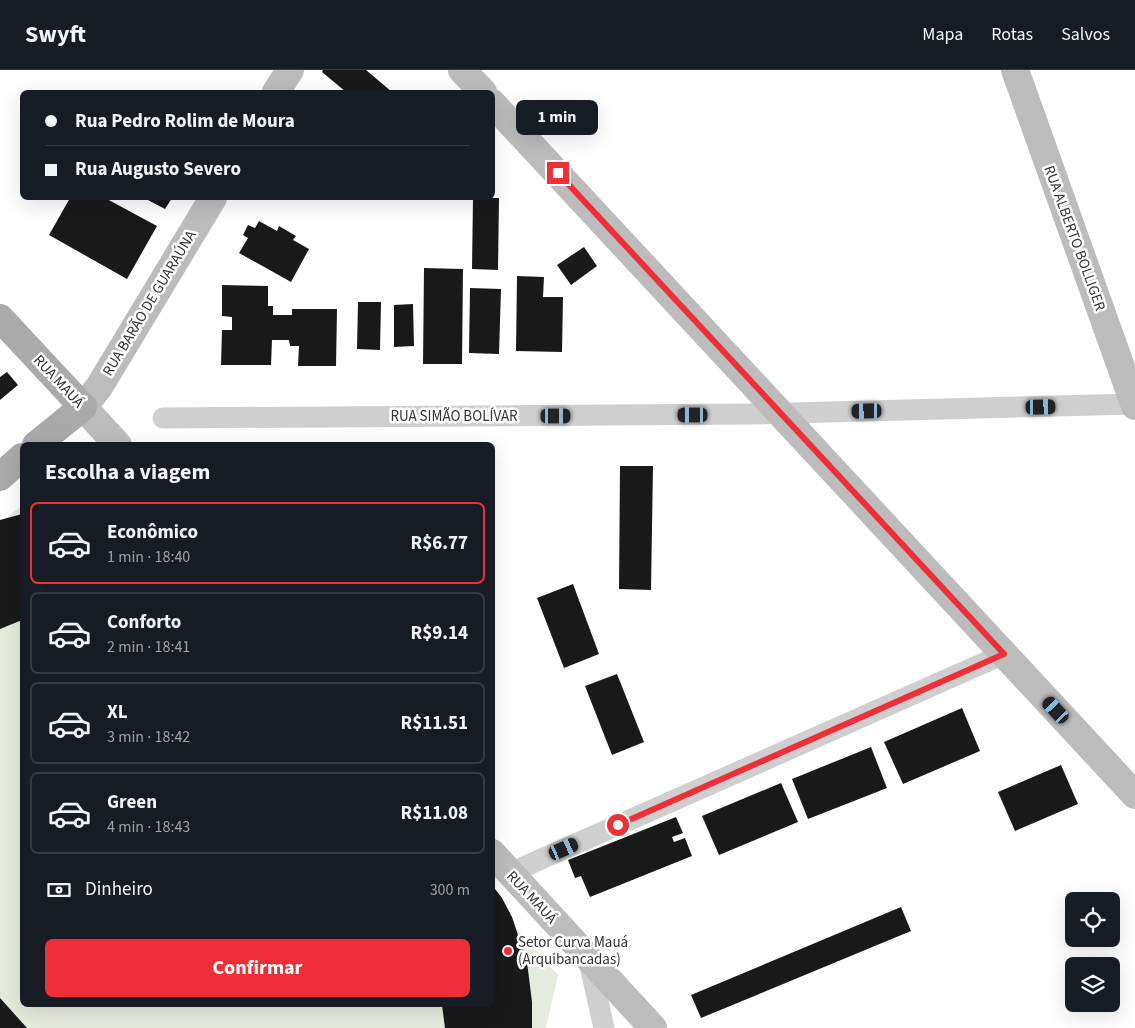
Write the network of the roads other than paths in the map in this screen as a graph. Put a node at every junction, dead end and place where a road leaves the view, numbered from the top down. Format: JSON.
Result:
{"nodes":[{"id":1,"x":290,"y":70,"type":"edge"},
{"id":2,"x":462,"y":70,"type":"edge"},
{"id":3,"x":1015,"y":70,"type":"edge"},
{"id":4,"x":277,"y":90,"type":"edge"},
{"id":5,"x":481,"y":90,"type":"edge"},
{"id":6,"x":495,"y":106,"type":"edge"},
{"id":7,"x":212,"y":200,"type":"edge"},
{"id":8,"x":0,"y":318,"type":"edge"},
{"id":9,"x":1135,"y":405,"type":"edge"},
{"id":10,"x":83,"y":407,"type":"junction"},
{"id":11,"x":781,"y":414,"type":"junction"},
{"id":12,"x":163,"y":418,"type":"dead end"},
{"id":13,"x":40,"y":442,"type":"edge"},
{"id":14,"x":115,"y":442,"type":"edge"},
{"id":15,"x":20,"y":459,"type":"edge"},
{"id":16,"x":0,"y":477,"type":"edge"},
{"id":17,"x":1004,"y":654,"type":"junction"},
{"id":18,"x":1135,"y":795,"type":"edge"},
{"id":19,"x":501,"y":863,"type":"edge"},
{"id":20,"x":588,"y":957,"type":"junction"},
{"id":21,"x":604,"y":1028,"type":"edge"},
{"id":22,"x":653,"y":1028,"type":"edge"}],
"edges":[{"from":1,"to":4,"type":"main road"},
{"from":2,"to":5,"type":"main road"},
{"from":3,"to":9,"type":"main road","name":"RUA ALBERTO BOLLIGER"},
{"from":6,"to":11,"type":"main road"},
{"from":7,"to":10,"type":"main road","name":"RUA BARÃO DE GUARAÚNA"},
{"from":8,"to":10,"type":"main road","name":"RUA MAUÁ"},
{"from":9,"to":11,"type":"street","name":"RUA SIMÃO BOLÍVAR"},
{"from":10,"to":13,"type":"main road"},
{"from":10,"to":14,"type":"main road","name":"RUA MAUÁ"},
{"from":11,"to":12,"type":"street","name":"RUA SIMÃO BOLÍVAR"},
{"from":11,"to":17,"type":"main road"},
{"from":15,"to":16,"type":"main road"},
{"from":17,"to":18,"type":"main road"},
{"from":17,"to":19,"type":"street"},
{"from":19,"to":20,"type":"main road","name":"RUA MAUÁ"},
{"from":20,"to":21,"type":"street"},
{"from":20,"to":22,"type":"main road","name":"RUA MAUÁ"}]}
